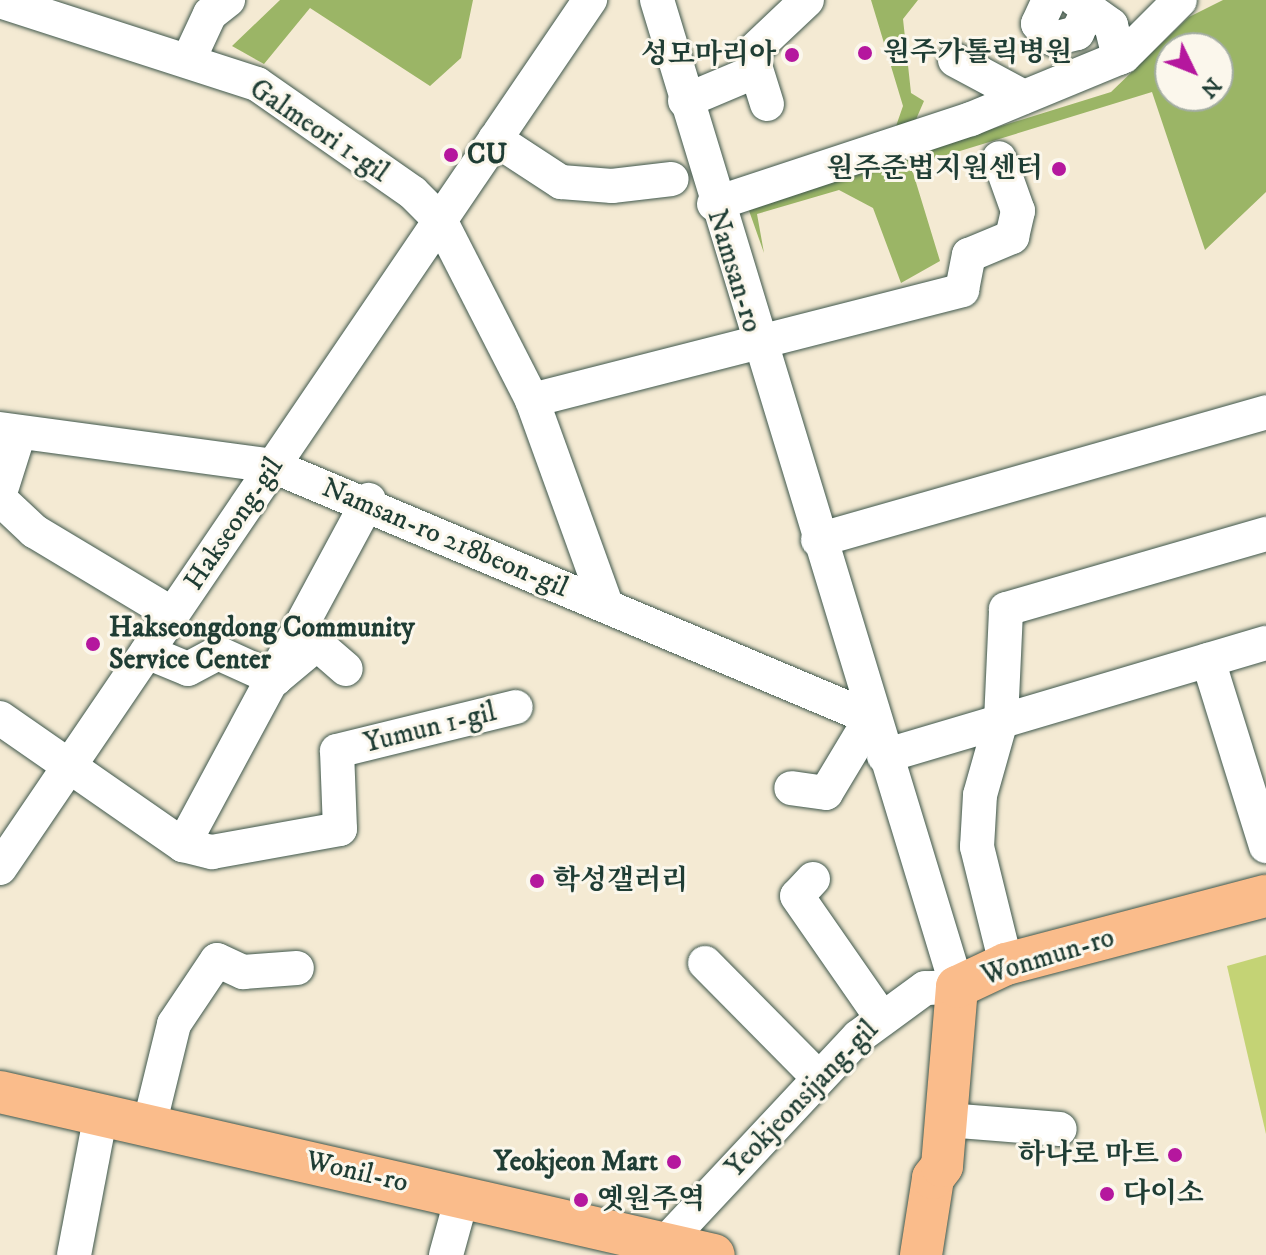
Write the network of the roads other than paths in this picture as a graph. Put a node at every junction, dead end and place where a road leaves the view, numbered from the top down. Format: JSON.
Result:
{"nodes":[{"id":1,"x":228,"y":0,"type":"edge"},
{"id":2,"x":590,"y":0,"type":"edge"},
{"id":3,"x":657,"y":0,"type":"edge"},
{"id":4,"x":807,"y":0,"type":"edge"},
{"id":5,"x":1049,"y":0,"type":"edge"},
{"id":6,"x":1180,"y":0,"type":"edge"},
{"id":7,"x":0,"y":1,"type":"edge"},
{"id":8,"x":1083,"y":4,"type":"edge"},
{"id":9,"x":1119,"y":58,"type":"junction"},
{"id":10,"x":189,"y":59,"type":"junction"},
{"id":11,"x":955,"y":60,"type":"dead end"},
{"id":12,"x":756,"y":71,"type":"junction"},
{"id":13,"x":1024,"y":97,"type":"junction"},
{"id":14,"x":685,"y":101,"type":"junction"},
{"id":15,"x":767,"y":104,"type":"dead end"},
{"id":16,"x":495,"y":139,"type":"junction"},
{"id":17,"x":999,"y":158,"type":"dead end"},
{"id":18,"x":672,"y":179,"type":"dead end"},
{"id":19,"x":714,"y":204,"type":"junction"},
{"id":20,"x":440,"y":220,"type":"junction"},
{"id":21,"x":756,"y":345,"type":"junction"},
{"id":22,"x":532,"y":400,"type":"junction"},
{"id":23,"x":1266,"y":412,"type":"edge"},
{"id":24,"x":10,"y":431,"type":"edge"},
{"id":25,"x":273,"y":466,"type":"junction"},
{"id":26,"x":0,"y":496,"type":"edge"},
{"id":27,"x":369,"y":500,"type":"junction"},
{"id":28,"x":1266,"y":534,"type":"edge"},
{"id":29,"x":818,"y":540,"type":"junction"},
{"id":30,"x":606,"y":604,"type":"junction"},
{"id":31,"x":172,"y":614,"type":"junction"},
{"id":32,"x":1266,"y":643,"type":"edge"},
{"id":33,"x":147,"y":652,"type":"junction"},
{"id":34,"x":1208,"y":660,"type":"junction"},
{"id":35,"x":346,"y":669,"type":"dead end"},
{"id":36,"x":275,"y":679,"type":"junction"},
{"id":37,"x":516,"y":707,"type":"dead end"},
{"id":38,"x":0,"y":718,"type":"edge"},
{"id":39,"x":871,"y":718,"type":"junction"},
{"id":40,"x":1001,"y":721,"type":"junction"},
{"id":41,"x":884,"y":756,"type":"junction"},
{"id":42,"x":72,"y":762,"type":"junction"},
{"id":43,"x":791,"y":788,"type":"dead end"},
{"id":44,"x":183,"y":845,"type":"junction"},
{"id":45,"x":1266,"y":846,"type":"edge"},
{"id":46,"x":0,"y":868,"type":"edge"},
{"id":47,"x":813,"y":879,"type":"dead end"},
{"id":48,"x":1266,"y":896,"type":"edge"},
{"id":49,"x":705,"y":963,"type":"dead end"},
{"id":50,"x":1006,"y":964,"type":"junction"},
{"id":51,"x":297,"y":968,"type":"dead end"},
{"id":52,"x":957,"y":987,"type":"junction"},
{"id":53,"x":881,"y":1017,"type":"junction"},
{"id":54,"x":817,"y":1076,"type":"junction"},
{"id":55,"x":0,"y":1092,"type":"edge"},
{"id":56,"x":101,"y":1114,"type":"junction"},
{"id":57,"x":947,"y":1120,"type":"junction"},
{"id":58,"x":149,"y":1126,"type":"junction"},
{"id":59,"x":1060,"y":1129,"type":"dead end"},
{"id":60,"x":942,"y":1166,"type":"junction"},
{"id":61,"x":462,"y":1197,"type":"junction"},
{"id":62,"x":665,"y":1243,"type":"junction"},
{"id":63,"x":74,"y":1255,"type":"edge"},
{"id":64,"x":446,"y":1255,"type":"edge"},
{"id":65,"x":714,"y":1255,"type":"edge"},
{"id":66,"x":921,"y":1255,"type":"edge"},
{"id":67,"x":947,"y":1255,"type":"edge"}],
"edges":[{"from":1,"to":10,"type":"street"},
{"from":2,"to":16,"type":"street","name":"Hakseong-gil"},
{"from":3,"to":14,"type":"street","name":"Namsan-ro"},
{"from":4,"to":12,"type":"street"},
{"from":5,"to":8,"type":"street"},
{"from":6,"to":9,"type":"street"},
{"from":7,"to":10,"type":"street","name":"Galmeori 1-gil"},
{"from":8,"to":9,"type":"street"},
{"from":9,"to":13,"type":"street"},
{"from":10,"to":20,"type":"street","name":"Galmeori 1-gil"},
{"from":11,"to":13,"type":"street"},
{"from":12,"to":14,"type":"street"},
{"from":12,"to":15,"type":"street"},
{"from":13,"to":19,"type":"street"},
{"from":14,"to":19,"type":"street","name":"Namsan-ro"},
{"from":16,"to":18,"type":"street"},
{"from":16,"to":20,"type":"street","name":"Hakseong-gil"},
{"from":17,"to":21,"type":"street"},
{"from":19,"to":21,"type":"street","name":"Namsan-ro"},
{"from":20,"to":22,"type":"street"},
{"from":20,"to":25,"type":"street","name":"Hakseong-gil"},
{"from":21,"to":22,"type":"street"},
{"from":21,"to":29,"type":"street","name":"Namsan-ro"},
{"from":22,"to":30,"type":"street"},
{"from":23,"to":29,"type":"street"},
{"from":24,"to":25,"type":"street","name":"Namsan-ro 218beon-gil"},
{"from":24,"to":26,"type":"street"},
{"from":25,"to":27,"type":"street","name":"Namsan-ro 218beon-gil"},
{"from":25,"to":31,"type":"street","name":"Hakseong-gil"},
{"from":26,"to":31,"type":"street"},
{"from":27,"to":30,"type":"street","name":"Namsan-ro 218beon-gil"},
{"from":27,"to":36,"type":"street"},
{"from":28,"to":40,"type":"street"},
{"from":29,"to":39,"type":"street","name":"Namsan-ro"},
{"from":30,"to":39,"type":"street","name":"Namsan-ro 218beon-gil"},
{"from":31,"to":33,"type":"street","name":"Hakseong-gil"},
{"from":32,"to":34,"type":"street"},
{"from":33,"to":36,"type":"street"},
{"from":33,"to":42,"type":"street","name":"Hakseong-gil"},
{"from":34,"to":40,"type":"street"},
{"from":34,"to":45,"type":"street"},
{"from":35,"to":36,"type":"street"},
{"from":36,"to":44,"type":"street"},
{"from":37,"to":44,"type":"street","name":"Yumun 1-gil"},
{"from":38,"to":42,"type":"street","name":"Yumun 1-gil"},
{"from":39,"to":41,"type":"street","name":"Namsan-ro"},
{"from":39,"to":43,"type":"street"},
{"from":40,"to":41,"type":"street"},
{"from":40,"to":50,"type":"street"},
{"from":41,"to":52,"type":"street","name":"Namsan-ro"},
{"from":42,"to":44,"type":"street","name":"Yumun 1-gil"},
{"from":42,"to":46,"type":"street","name":"Hakseong-gil"},
{"from":47,"to":53,"type":"street"},
{"from":48,"to":50,"type":"main road","name":"Wonmun-ro"},
{"from":49,"to":54,"type":"street"},
{"from":50,"to":52,"type":"main road","name":"Wonmun-ro"},
{"from":51,"to":58,"type":"street"},
{"from":52,"to":53,"type":"street","name":"Yeokjeonsijang-gil"},
{"from":52,"to":57,"type":"main road","name":"Wonmun-ro"},
{"from":53,"to":54,"type":"street","name":"Yeokjeonsijang-gil"},
{"from":54,"to":62,"type":"street","name":"Yeokjeonsijang-gil"},
{"from":55,"to":56,"type":"main road","name":"Wonil-ro"},
{"from":56,"to":58,"type":"main road","name":"Wonil-ro"},
{"from":56,"to":63,"type":"street"},
{"from":57,"to":59,"type":"street"},
{"from":57,"to":60,"type":"main road","name":"Wonmun-ro"},
{"from":58,"to":61,"type":"main road","name":"Wonil-ro"},
{"from":60,"to":66,"type":"main road","name":"Wonmun-ro"},
{"from":60,"to":67,"type":"main road","name":"Wonmun-ro"},
{"from":61,"to":62,"type":"main road","name":"Wonil-ro"},
{"from":61,"to":64,"type":"street"},
{"from":62,"to":65,"type":"main road","name":"Wonil-ro"}]}
